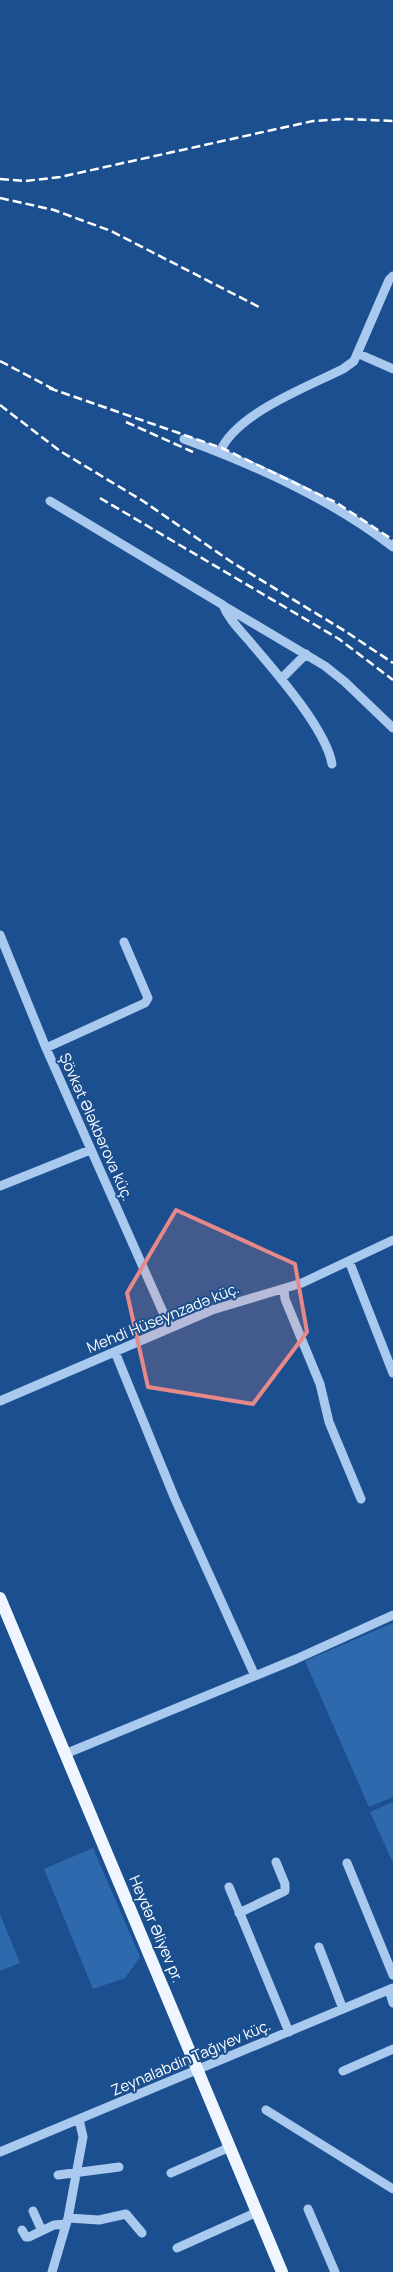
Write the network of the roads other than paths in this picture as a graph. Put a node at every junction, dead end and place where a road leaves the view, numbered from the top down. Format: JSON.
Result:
{"nodes":[{"id":1,"x":393,"y":276,"type":"edge"},
{"id":2,"x":359,"y":354,"type":"junction"},
{"id":3,"x":393,"y":369,"type":"edge"},
{"id":4,"x":184,"y":439,"type":"dead end"},
{"id":5,"x":220,"y":452,"type":"junction"},
{"id":6,"x":50,"y":501,"type":"dead end"},
{"id":7,"x":393,"y":547,"type":"edge"},
{"id":8,"x":223,"y":605,"type":"junction"},
{"id":9,"x":306,"y":654,"type":"junction"},
{"id":10,"x":281,"y":679,"type":"junction"},
{"id":11,"x":393,"y":728,"type":"edge"},
{"id":12,"x":332,"y":764,"type":"dead end"},
{"id":13,"x":0,"y":935,"type":"edge"},
{"id":14,"x":124,"y":942,"type":"dead end"},
{"id":15,"x":46,"y":1048,"type":"junction"},
{"id":16,"x":90,"y":1150,"type":"junction"},
{"id":17,"x":0,"y":1186,"type":"edge"},
{"id":18,"x":393,"y":1240,"type":"edge"},
{"id":19,"x":349,"y":1261,"type":"junction"},
{"id":20,"x":284,"y":1289,"type":"junction"},
{"id":21,"x":170,"y":1328,"type":"junction"},
{"id":22,"x":115,"y":1352,"type":"junction"},
{"id":23,"x":393,"y":1373,"type":"edge"},
{"id":24,"x":0,"y":1402,"type":"edge"},
{"id":25,"x":361,"y":1500,"type":"dead end"},
{"id":26,"x":0,"y":1598,"type":"edge"},
{"id":27,"x":393,"y":1615,"type":"edge"},
{"id":28,"x":255,"y":1676,"type":"junction"},
{"id":29,"x":65,"y":1754,"type":"junction"},
{"id":30,"x":276,"y":1862,"type":"dead end"},
{"id":31,"x":347,"y":1863,"type":"dead end"},
{"id":32,"x":230,"y":1887,"type":"dead end"},
{"id":33,"x":239,"y":1913,"type":"junction"},
{"id":34,"x":319,"y":1947,"type":"dead end"},
{"id":35,"x":393,"y":1975,"type":"edge"},
{"id":36,"x":391,"y":1989,"type":"edge"},
{"id":37,"x":393,"y":2003,"type":"edge"},
{"id":38,"x":343,"y":2009,"type":"junction"},
{"id":39,"x":289,"y":2032,"type":"junction"},
{"id":40,"x":393,"y":2049,"type":"edge"},
{"id":41,"x":198,"y":2071,"type":"junction"},
{"id":42,"x":343,"y":2071,"type":"dead end"},
{"id":43,"x":266,"y":2110,"type":"dead end"},
{"id":44,"x":79,"y":2119,"type":"junction"},
{"id":45,"x":230,"y":2147,"type":"junction"},
{"id":46,"x":0,"y":2152,"type":"edge"},
{"id":47,"x":119,"y":2167,"type":"dead end"},
{"id":48,"x":75,"y":2173,"type":"junction"},
{"id":49,"x":171,"y":2173,"type":"dead end"},
{"id":50,"x":58,"y":2175,"type":"dead end"},
{"id":51,"x":393,"y":2188,"type":"edge"},
{"id":52,"x":308,"y":2209,"type":"dead end"},
{"id":53,"x":33,"y":2211,"type":"dead end"},
{"id":54,"x":257,"y":2212,"type":"junction"},
{"id":55,"x":67,"y":2221,"type":"junction"},
{"id":56,"x":22,"y":2230,"type":"dead end"},
{"id":57,"x":42,"y":2231,"type":"junction"},
{"id":58,"x":142,"y":2233,"type":"dead end"},
{"id":59,"x":177,"y":2248,"type":"dead end"},
{"id":60,"x":52,"y":2272,"type":"edge"},
{"id":61,"x":282,"y":2272,"type":"edge"},
{"id":62,"x":335,"y":2272,"type":"edge"}],
"edges":[{"from":1,"to":2,"type":"street"},
{"from":2,"to":3,"type":"street"},
{"from":2,"to":5,"type":"street"},
{"from":4,"to":5,"type":"street"},
{"from":5,"to":7,"type":"street"},
{"from":6,"to":8,"type":"street"},
{"from":8,"to":9,"type":"street"},
{"from":8,"to":10,"type":"street"},
{"from":9,"to":10,"type":"street"},
{"from":9,"to":11,"type":"street"},
{"from":10,"to":12,"type":"street"},
{"from":13,"to":15,"type":"street","name":"Şövkət Ələkbərova küç."},
{"from":14,"to":15,"type":"street"},
{"from":15,"to":16,"type":"street","name":"Şövkət Ələkbərova küç."},
{"from":16,"to":17,"type":"street"},
{"from":16,"to":21,"type":"street","name":"Şövkət Ələkbərova küç."},
{"from":18,"to":19,"type":"street","name":"Mehdi Hüseynzadə küç."},
{"from":19,"to":20,"type":"street","name":"Mehdi Hüseynzadə küç."},
{"from":19,"to":23,"type":"street"},
{"from":20,"to":21,"type":"street","name":"Mehdi Hüseynzadə küç."},
{"from":20,"to":25,"type":"street"},
{"from":21,"to":22,"type":"street","name":"Mehdi Hüseynzadə küç."},
{"from":22,"to":24,"type":"street","name":"Mehdi Hüseynzadə küç."},
{"from":22,"to":28,"type":"street"},
{"from":26,"to":29,"type":"main road","name":"Heydər Əliyev pr."},
{"from":27,"to":28,"type":"street"},
{"from":28,"to":29,"type":"street"},
{"from":29,"to":41,"type":"main road","name":"Heydər Əliyev pr."},
{"from":30,"to":33,"type":"street"},
{"from":31,"to":35,"type":"street"},
{"from":32,"to":33,"type":"street"},
{"from":33,"to":39,"type":"street"},
{"from":34,"to":38,"type":"street"},
{"from":36,"to":37,"type":"street"},
{"from":36,"to":38,"type":"street","name":"Zeynalabdin Tağıyev küç."},
{"from":38,"to":39,"type":"street","name":"Zeynalabdin Tağıyev küç."},
{"from":39,"to":41,"type":"street","name":"Zeynalabdin Tağıyev küç."},
{"from":40,"to":42,"type":"street"},
{"from":41,"to":44,"type":"street","name":"Zeynalabdin Tağıyev küç."},
{"from":41,"to":45,"type":"main road","name":"Heydər Əliyev pr."},
{"from":43,"to":51,"type":"street"},
{"from":44,"to":46,"type":"street","name":"Zeynalabdin Tağıyev küç."},
{"from":44,"to":48,"type":"street"},
{"from":45,"to":49,"type":"street"},
{"from":45,"to":54,"type":"main road","name":"Heydər Əliyev pr."},
{"from":47,"to":48,"type":"street"},
{"from":48,"to":50,"type":"street"},
{"from":48,"to":55,"type":"street"},
{"from":52,"to":62,"type":"street"},
{"from":53,"to":57,"type":"street"},
{"from":54,"to":59,"type":"street"},
{"from":54,"to":61,"type":"main road","name":"Heydər Əliyev pr."},
{"from":55,"to":57,"type":"street"},
{"from":55,"to":58,"type":"street"},
{"from":55,"to":60,"type":"street"},
{"from":56,"to":57,"type":"street"}]}
